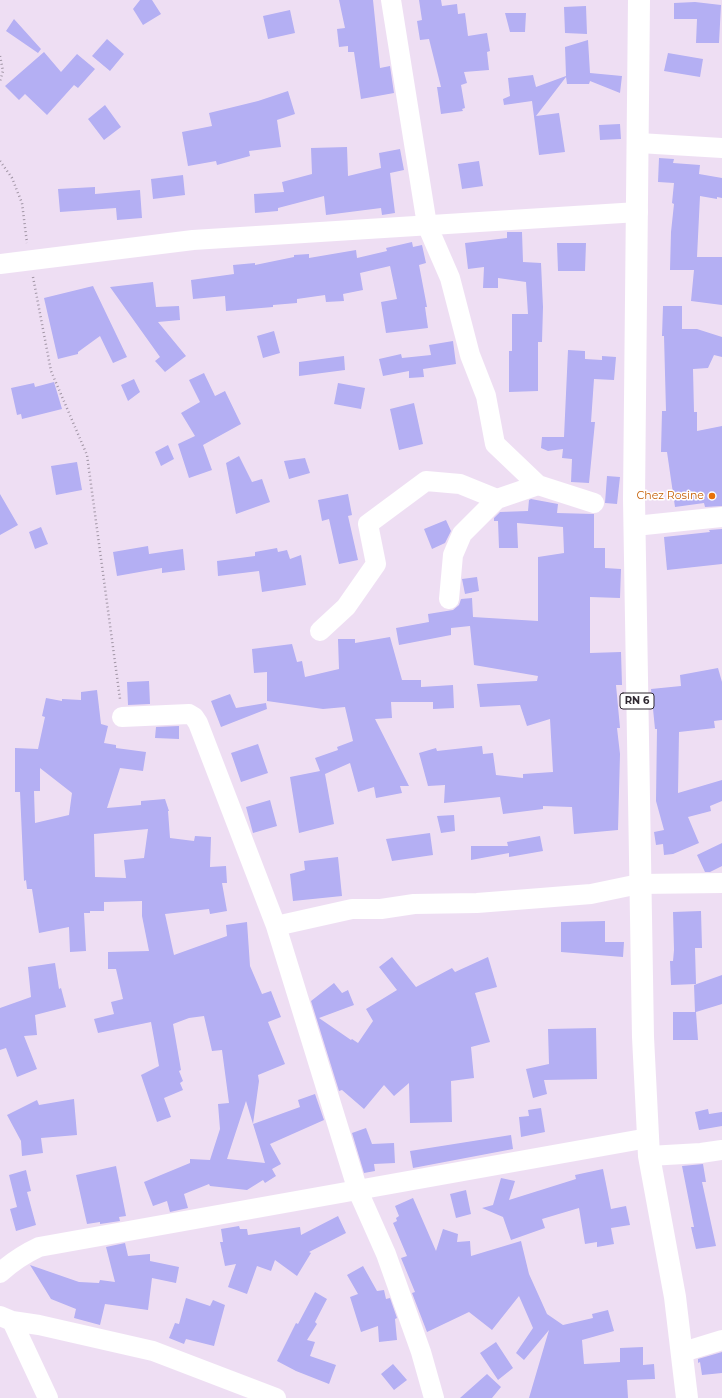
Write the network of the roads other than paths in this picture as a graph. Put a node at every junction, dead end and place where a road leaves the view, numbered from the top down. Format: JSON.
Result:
{"nodes":[{"id":1,"x":391,"y":0,"type":"edge"},
{"id":2,"x":639,"y":0,"type":"edge"},
{"id":3,"x":639,"y":143,"type":"junction"},
{"id":4,"x":722,"y":148,"type":"edge"},
{"id":5,"x":638,"y":212,"type":"junction"},
{"id":6,"x":427,"y":225,"type":"junction"},
{"id":7,"x":0,"y":264,"type":"edge"},
{"id":8,"x":538,"y":485,"type":"junction"},
{"id":9,"x":497,"y":498,"type":"junction"},
{"id":10,"x":594,"y":503,"type":"dead end"},
{"id":11,"x":722,"y":518,"type":"edge"},
{"id":12,"x":635,"y":526,"type":"junction"},
{"id":13,"x":449,"y":599,"type":"dead end"},
{"id":14,"x":320,"y":631,"type":"dead end"},
{"id":15,"x":122,"y":717,"type":"road end"},
{"id":16,"x":722,"y":883,"type":"edge"},
{"id":17,"x":640,"y":884,"type":"junction"},
{"id":18,"x":276,"y":926,"type":"junction"},
{"id":19,"x":648,"y":1147,"type":"junction"},
{"id":20,"x":722,"y":1150,"type":"edge"},
{"id":21,"x":358,"y":1191,"type":"junction"},
{"id":22,"x":0,"y":1273,"type":"edge"},
{"id":23,"x":6,"y":1318,"type":"edge"},
{"id":24,"x":722,"y":1340,"type":"edge"},
{"id":25,"x":683,"y":1352,"type":"junction"},
{"id":26,"x":48,"y":1398,"type":"edge"},
{"id":27,"x":276,"y":1398,"type":"edge"},
{"id":28,"x":434,"y":1398,"type":"edge"},
{"id":29,"x":687,"y":1398,"type":"edge"}],
"edges":[{"from":1,"to":6,"type":"street"},
{"from":2,"to":3,"type":"main road","number":"RN 6"},
{"from":3,"to":4,"type":"street"},
{"from":3,"to":5,"type":"main road","number":"RN 6"},
{"from":5,"to":6,"type":"street"},
{"from":5,"to":12,"type":"main road","number":"RN 6"},
{"from":6,"to":7,"type":"street"},
{"from":6,"to":8,"type":"street"},
{"from":8,"to":9,"type":"street"},
{"from":8,"to":10,"type":"street"},
{"from":9,"to":13,"type":"street"},
{"from":9,"to":14,"type":"street"},
{"from":11,"to":12,"type":"street"},
{"from":12,"to":17,"type":"main road","number":"RN 6"},
{"from":15,"to":18,"type":"street"},
{"from":16,"to":17,"type":"street"},
{"from":17,"to":18,"type":"street"},
{"from":17,"to":19,"type":"main road","number":"RN 6"},
{"from":18,"to":21,"type":"street"},
{"from":19,"to":20,"type":"street"},
{"from":19,"to":21,"type":"street"},
{"from":19,"to":25,"type":"main road","number":"RN 6"},
{"from":21,"to":22,"type":"street"},
{"from":21,"to":28,"type":"street"},
{"from":23,"to":26,"type":"street"},
{"from":23,"to":27,"type":"street"},
{"from":24,"to":25,"type":"street"},
{"from":25,"to":29,"type":"main road","number":"RN 6"}]}
